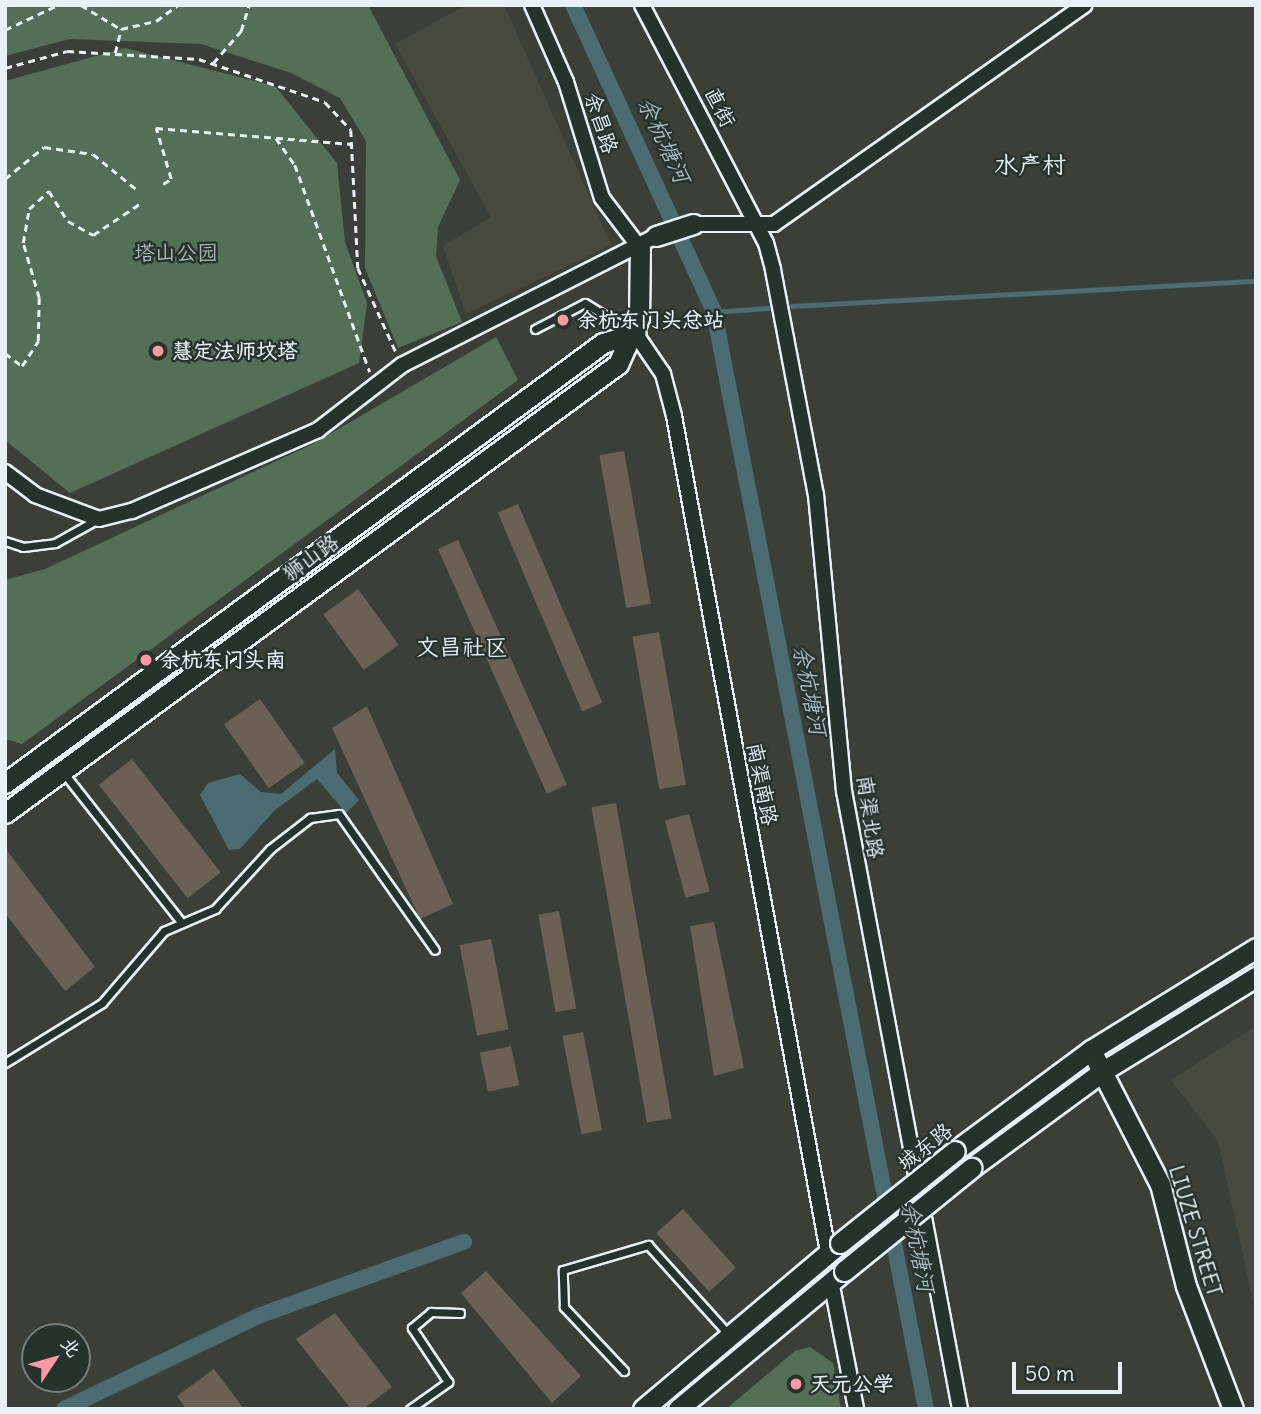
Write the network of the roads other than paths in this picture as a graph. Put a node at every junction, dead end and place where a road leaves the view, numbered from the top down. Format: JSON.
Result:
{"nodes":[{"id":1,"x":532,"y":5,"type":"edge"},
{"id":2,"x":642,"y":5,"type":"edge"},
{"id":3,"x":1085,"y":5,"type":"edge"},
{"id":4,"x":693,"y":224,"type":"joint"},
{"id":5,"x":758,"y":229,"type":"junction"},
{"id":6,"x":656,"y":236,"type":"joint"},
{"id":7,"x":640,"y":248,"type":"junction"},
{"id":8,"x":535,"y":329,"type":"dead end"},
{"id":9,"x":635,"y":333,"type":"junction"},
{"id":10,"x":5,"y":472,"type":"edge"},
{"id":11,"x":99,"y":519,"type":"junction"},
{"id":12,"x":5,"y":541,"type":"edge"},
{"id":13,"x":62,"y":771,"type":"junction"},
{"id":14,"x":5,"y":783,"type":"edge"},
{"id":15,"x":5,"y":813,"type":"edge"},
{"id":16,"x":182,"y":923,"type":"junction"},
{"id":17,"x":1256,"y":948,"type":"edge"},
{"id":18,"x":435,"y":950,"type":"dead end"},
{"id":19,"x":1256,"y":977,"type":"edge"},
{"id":20,"x":1091,"y":1050,"type":"junction"},
{"id":21,"x":5,"y":1062,"type":"edge"},
{"id":22,"x":1103,"y":1071,"type":"junction"},
{"id":23,"x":834,"y":1247,"type":"junction"},
{"id":24,"x":837,"y":1276,"type":"junction"},
{"id":25,"x":460,"y":1314,"type":"dead end"},
{"id":26,"x":730,"y":1336,"type":"junction"},
{"id":27,"x":624,"y":1371,"type":"dead end"},
{"id":28,"x":410,"y":1409,"type":"edge"},
{"id":29,"x":643,"y":1409,"type":"edge"},
{"id":30,"x":678,"y":1409,"type":"edge"},
{"id":31,"x":856,"y":1409,"type":"edge"},
{"id":32,"x":960,"y":1409,"type":"edge"},
{"id":33,"x":1233,"y":1409,"type":"edge"}],
"edges":[{"from":1,"to":7,"type":"street","name":"余昌路"},
{"from":2,"to":5,"type":"street","name":"直街"},
{"from":3,"to":5,"type":"street"},
{"from":4,"to":5,"type":"street"},
{"from":4,"to":6,"type":"street"},
{"from":5,"to":32,"type":"street","name":"南渠北路"},
{"from":6,"to":7,"type":"street"},
{"from":7,"to":9,"type":"street","name":"狮山路"},
{"from":7,"to":11,"type":"street"},
{"from":8,"to":9,"type":"lane"},
{"from":9,"to":13,"type":"street","name":"狮山路"},
{"from":9,"to":14,"type":"street","name":"狮山路"},
{"from":9,"to":23,"type":"street","name":"南渠南路"},
{"from":10,"to":11,"type":"street"},
{"from":11,"to":12,"type":"lane"},
{"from":13,"to":15,"type":"street","name":"狮山路"},
{"from":13,"to":16,"type":"lane"},
{"from":16,"to":18,"type":"lane"},
{"from":16,"to":21,"type":"lane"},
{"from":17,"to":20,"type":"street","name":"城东路"},
{"from":19,"to":22,"type":"street"},
{"from":20,"to":22,"type":"street","name":"LIUZE STREET"},
{"from":20,"to":23,"type":"street","name":"城东路","bridge":true},
{"from":22,"to":24,"type":"street","bridge":true},
{"from":22,"to":33,"type":"street","name":"LIUZE STREET"},
{"from":23,"to":26,"type":"street","name":"城东路"},
{"from":24,"to":30,"type":"street"},
{"from":24,"to":31,"type":"street"},
{"from":25,"to":28,"type":"lane"},
{"from":26,"to":27,"type":"lane"},
{"from":26,"to":29,"type":"street","name":"城东路"}]}
